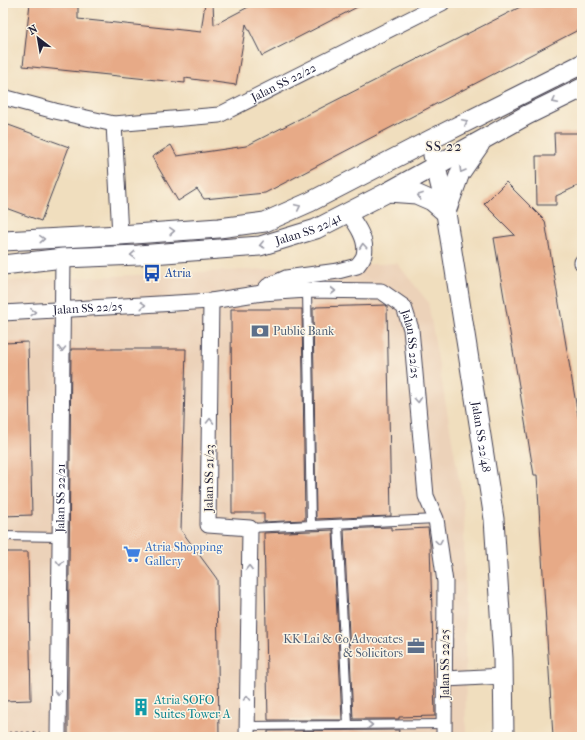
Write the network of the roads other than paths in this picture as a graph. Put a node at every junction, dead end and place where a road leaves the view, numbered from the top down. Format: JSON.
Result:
{"nodes":[{"id":1,"x":442,"y":3,"type":"edge"},
{"id":2,"x":582,"y":64,"type":"edge"},
{"id":3,"x":582,"y":88,"type":"edge"},
{"id":4,"x":3,"y":97,"type":"edge"},
{"id":5,"x":114,"y":124,"type":"junction"},
{"id":6,"x":484,"y":138,"type":"junction"},
{"id":7,"x":430,"y":140,"type":"junction"},
{"id":8,"x":436,"y":166,"type":"junction"},
{"id":9,"x":388,"y":192,"type":"junction"},
{"id":10,"x":348,"y":212,"type":"junction"},
{"id":11,"x":446,"y":213,"type":"junction"},
{"id":12,"x":120,"y":235,"type":"junction"},
{"id":13,"x":3,"y":241,"type":"edge"},
{"id":14,"x":63,"y":258,"type":"junction"},
{"id":15,"x":3,"y":265,"type":"edge"},
{"id":16,"x":307,"y":290,"type":"junction"},
{"id":17,"x":262,"y":293,"type":"junction"},
{"id":18,"x":211,"y":301,"type":"junction"},
{"id":19,"x":62,"y":310,"type":"junction"},
{"id":20,"x":3,"y":313,"type":"edge"},
{"id":21,"x":436,"y":519,"type":"junction"},
{"id":22,"x":338,"y":524,"type":"junction"},
{"id":23,"x":311,"y":525,"type":"junction"},
{"id":24,"x":250,"y":528,"type":"junction"},
{"id":25,"x":3,"y":536,"type":"edge"},
{"id":26,"x":60,"y":537,"type":"junction"},
{"id":27,"x":504,"y":676,"type":"junction"},
{"id":28,"x":445,"y":679,"type":"junction"},
{"id":29,"x":348,"y":725,"type":"junction"},
{"id":30,"x":247,"y":731,"type":"edge"},
{"id":31,"x":444,"y":731,"type":"edge"},
{"id":32,"x":58,"y":735,"type":"edge"},
{"id":33,"x":504,"y":737,"type":"edge"}],
"edges":[{"from":1,"to":5,"type":"street","name":"Jalan SS 22/22"},
{"from":7,"to":2,"type":"street","name":"Jalan SS 22/41","one_way":true},
{"from":3,"to":6,"type":"street","name":"Jalan SS 22/41","one_way":true},
{"from":4,"to":5,"type":"street","name":"Jalan SS 22/22"},
{"from":5,"to":12,"type":"street"},
{"from":6,"to":8,"type":"street","name":"Jalan SS 22/41"},
{"from":6,"to":11,"type":"street","one_way":true},
{"from":7,"to":8,"type":"street","name":"Jalan SS 22/48"},
{"from":12,"to":7,"type":"street","name":"Jalan SS 22/41","one_way":true},
{"from":8,"to":9,"type":"street","name":"Jalan SS 22/41"},
{"from":8,"to":11,"type":"street","name":"Jalan SS 22/48"},
{"from":9,"to":10,"type":"street","name":"Jalan SS 22/41"},
{"from":11,"to":9,"type":"street","one_way":true},
{"from":10,"to":14,"type":"street","name":"Jalan SS 22/41","one_way":true},
{"from":17,"to":10,"type":"street","one_way":true},
{"from":11,"to":27,"type":"street","name":"Jalan SS 22/48"},
{"from":13,"to":12,"type":"street","name":"Jalan SS 22/41","one_way":true},
{"from":14,"to":15,"type":"street","name":"Jalan SS 22/41"},
{"from":14,"to":19,"type":"street","name":"Jalan SS 22/21"},
{"from":16,"to":17,"type":"street","name":"Jalan SS 22/25"},
{"from":16,"to":21,"type":"street","name":"Jalan SS 22/25","one_way":true},
{"from":16,"to":23,"type":"lane"},
{"from":17,"to":18,"type":"street","name":"Jalan SS 22/25"},
{"from":19,"to":18,"type":"street","name":"Jalan SS 22/25","one_way":true},
{"from":24,"to":18,"type":"street","name":"Jalan SS 21/23","one_way":true},
{"from":20,"to":19,"type":"street","name":"Jalan SS 22/25","one_way":true},
{"from":19,"to":26,"type":"street","name":"Jalan SS 22/21","one_way":true},
{"from":21,"to":22,"type":"lane"},
{"from":21,"to":28,"type":"street","name":"Jalan SS 22/25","one_way":true},
{"from":22,"to":23,"type":"lane"},
{"from":22,"to":29,"type":"lane"},
{"from":23,"to":24,"type":"lane"},
{"from":30,"to":24,"type":"street","one_way":true},
{"from":25,"to":26,"type":"lane"},
{"from":26,"to":32,"type":"street","name":"Jalan SS 22/21","one_way":true},
{"from":27,"to":28,"type":"street"},
{"from":27,"to":33,"type":"street","name":"Jalan SS 22/48"},
{"from":28,"to":31,"type":"street","name":"Jalan SS 22/25"},
{"from":29,"to":30,"type":"lane"},
{"from":29,"to":31,"type":"lane","one_way":true}]}
